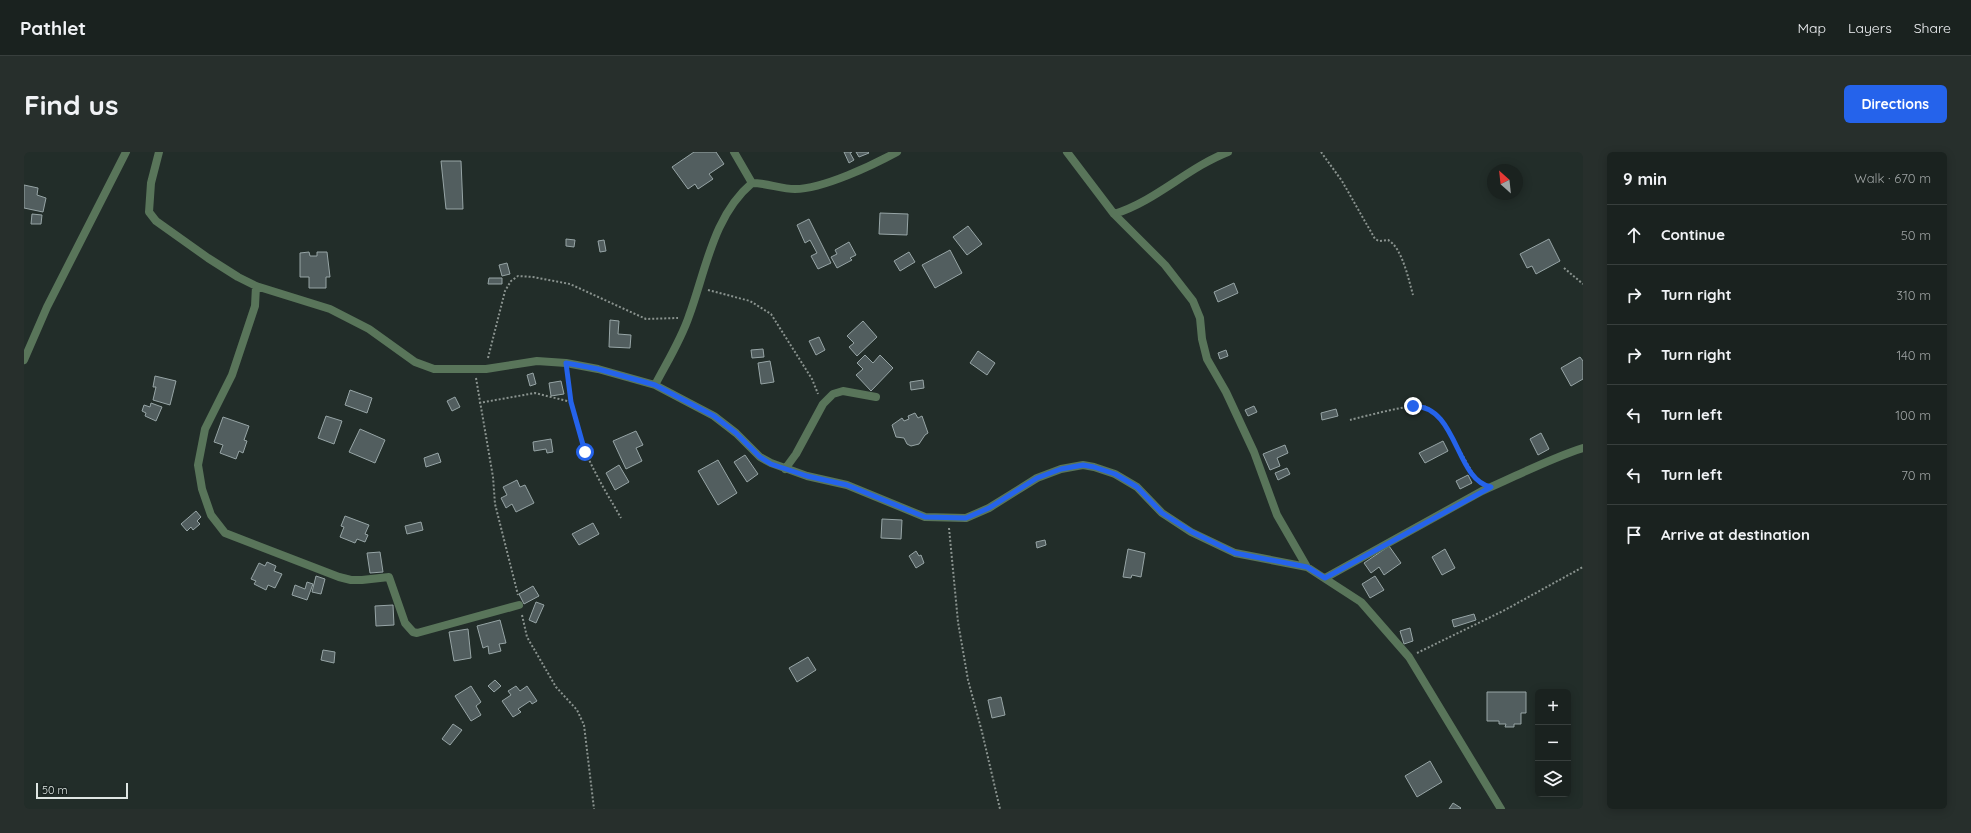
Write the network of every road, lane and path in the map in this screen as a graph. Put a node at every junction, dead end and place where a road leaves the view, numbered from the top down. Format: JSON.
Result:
{"nodes":[{"id":1,"x":126,"y":152,"type":"edge"},
{"id":2,"x":159,"y":152,"type":"edge"},
{"id":3,"x":734,"y":152,"type":"edge"},
{"id":4,"x":897,"y":152,"type":"edge"},
{"id":5,"x":1067,"y":152,"type":"edge"},
{"id":6,"x":1228,"y":152,"type":"edge"},
{"id":7,"x":1321,"y":152,"type":"edge"},
{"id":8,"x":752,"y":183,"type":"junction"},
{"id":9,"x":1114,"y":214,"type":"junction"},
{"id":10,"x":1564,"y":268,"type":"dead end"},
{"id":11,"x":1583,"y":284,"type":"edge"},
{"id":12,"x":256,"y":286,"type":"junction"},
{"id":13,"x":698,"y":287,"type":"junction"},
{"id":14,"x":1413,"y":295,"type":"dead end"},
{"id":15,"x":689,"y":317,"type":"junction"},
{"id":16,"x":24,"y":360,"type":"edge"},
{"id":17,"x":566,"y":363,"type":"junction"},
{"id":18,"x":475,"y":369,"type":"junction"},
{"id":19,"x":486,"y":369,"type":"junction"},
{"id":20,"x":655,"y":385,"type":"junction"},
{"id":21,"x":876,"y":397,"type":"dead end"},
{"id":22,"x":571,"y":402,"type":"junction"},
{"id":23,"x":479,"y":403,"type":"junction"},
{"id":24,"x":823,"y":404,"type":"junction"},
{"id":25,"x":1350,"y":420,"type":"dead end"},
{"id":26,"x":1583,"y":448,"type":"edge"},
{"id":27,"x":785,"y":469,"type":"junction"},
{"id":28,"x":1491,"y":487,"type":"junction"},
{"id":29,"x":621,"y":518,"type":"dead end"},
{"id":30,"x":948,"y":519,"type":"junction"},
{"id":31,"x":1307,"y":567,"type":"junction"},
{"id":32,"x":1583,"y":567,"type":"edge"},
{"id":33,"x":1325,"y":578,"type":"junction"},
{"id":34,"x":519,"y":605,"type":"junction"},
{"id":35,"x":1409,"y":657,"type":"junction"},
{"id":36,"x":594,"y":809,"type":"edge"},
{"id":37,"x":1000,"y":809,"type":"edge"},
{"id":38,"x":1502,"y":809,"type":"edge"}],
"edges":[{"from":1,"to":16,"type":"street"},
{"from":2,"to":12,"type":"street"},
{"from":3,"to":8,"type":"street"},
{"from":4,"to":8,"type":"street"},
{"from":5,"to":9,"type":"street"},
{"from":6,"to":9,"type":"street"},
{"from":7,"to":14,"type":"path"},
{"from":8,"to":13,"type":"street"},
{"from":9,"to":31,"type":"street"},
{"from":10,"to":11,"type":"path"},
{"from":12,"to":18,"type":"street"},
{"from":12,"to":34,"type":"street"},
{"from":13,"to":15,"type":"street"},
{"from":13,"to":24,"type":"path"},
{"from":15,"to":19,"type":"path"},
{"from":15,"to":20,"type":"street"},
{"from":17,"to":19,"type":"street"},
{"from":17,"to":20,"type":"street"},
{"from":17,"to":22,"type":"path"},
{"from":18,"to":19,"type":"street"},
{"from":18,"to":23,"type":"path"},
{"from":20,"to":27,"type":"street"},
{"from":21,"to":24,"type":"street"},
{"from":22,"to":23,"type":"path"},
{"from":22,"to":29,"type":"path"},
{"from":23,"to":34,"type":"path"},
{"from":24,"to":27,"type":"street"},
{"from":25,"to":28,"type":"path"},
{"from":26,"to":28,"type":"street"},
{"from":27,"to":30,"type":"street"},
{"from":28,"to":33,"type":"street"},
{"from":30,"to":31,"type":"street"},
{"from":30,"to":37,"type":"path"},
{"from":31,"to":33,"type":"street"},
{"from":32,"to":35,"type":"path"},
{"from":33,"to":35,"type":"street"},
{"from":34,"to":36,"type":"path"},
{"from":35,"to":38,"type":"street"}]}
